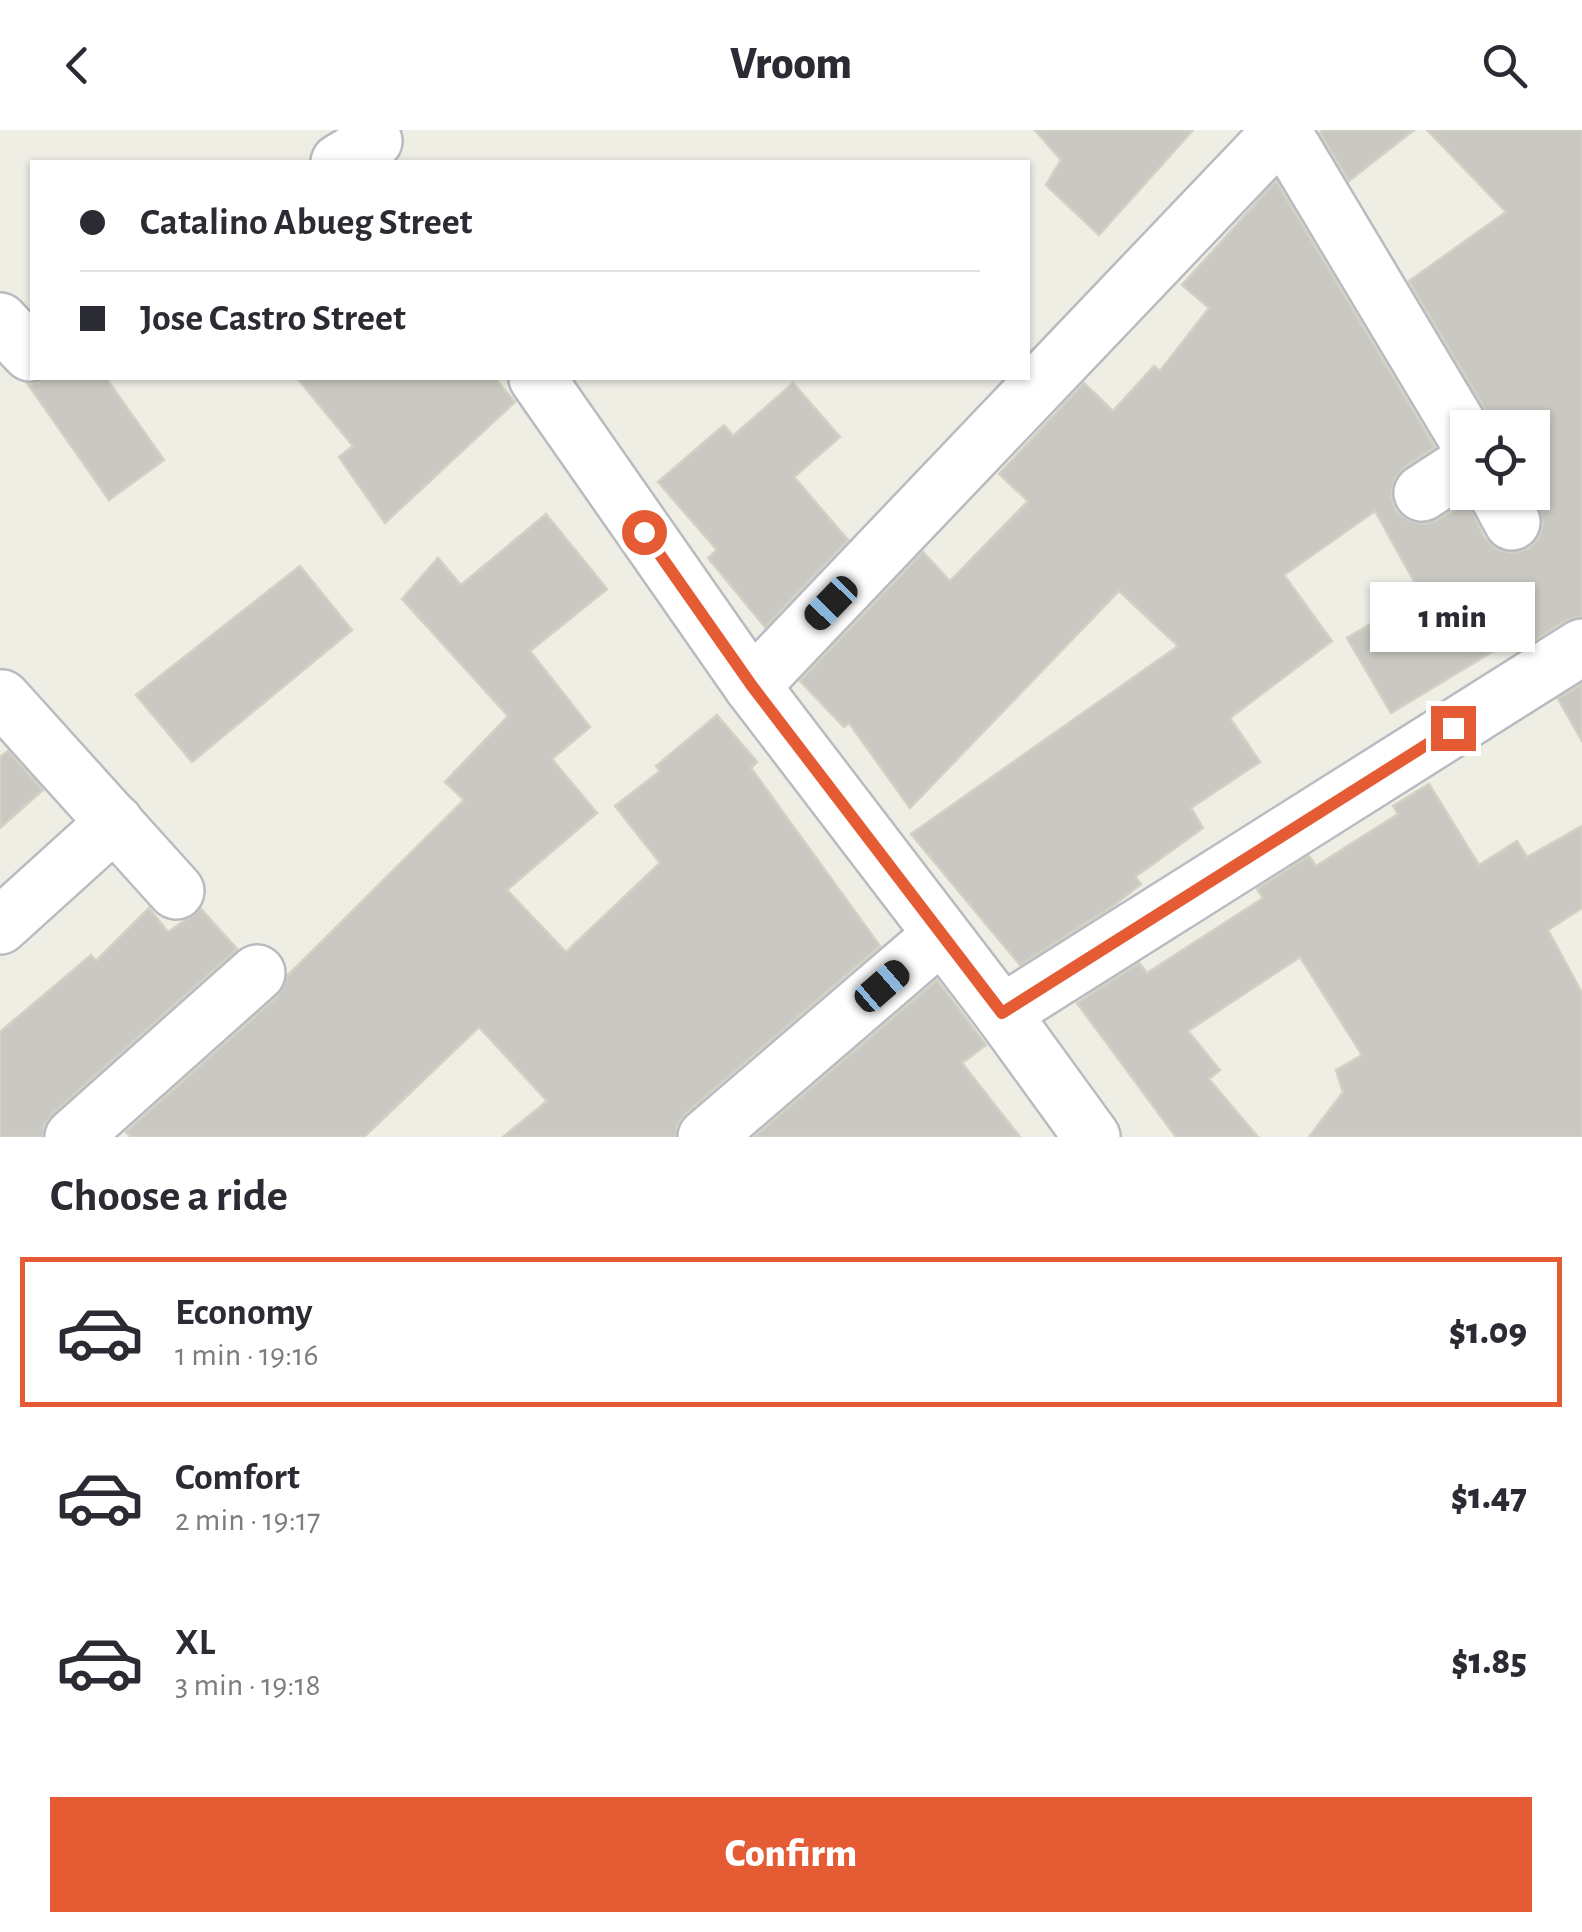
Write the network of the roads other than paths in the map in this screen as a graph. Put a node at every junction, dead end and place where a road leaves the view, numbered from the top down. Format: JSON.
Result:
{"nodes":[{"id":1,"x":1282,"y":130,"type":"edge"},
{"id":2,"x":538,"y":380,"type":"edge"},
{"id":3,"x":1450,"y":411,"type":"edge"},
{"id":4,"x":1450,"y":475,"type":"edge"},
{"id":5,"x":1422,"y":492,"type":"dead end"},
{"id":6,"x":1582,"y":647,"type":"edge"},
{"id":7,"x":752,"y":686,"type":"junction"},
{"id":8,"x":1,"y":697,"type":"edge"},
{"id":9,"x":116,"y":822,"type":"junction"},
{"id":10,"x":176,"y":890,"type":"dead end"},
{"id":11,"x":0,"y":926,"type":"edge"},
{"id":12,"x":940,"y":936,"type":"junction"},
{"id":13,"x":257,"y":973,"type":"dead end"},
{"id":14,"x":1002,"y":1013,"type":"junction"},
{"id":15,"x":73,"y":1137,"type":"edge"},
{"id":16,"x":706,"y":1137,"type":"edge"},
{"id":17,"x":1092,"y":1137,"type":"edge"}],
"edges":[{"from":1,"to":3,"type":"street"},
{"from":1,"to":7,"type":"street"},
{"from":2,"to":7,"type":"street"},
{"from":4,"to":5,"type":"street"},
{"from":6,"to":14,"type":"street"},
{"from":7,"to":12,"type":"street"},
{"from":8,"to":9,"type":"street"},
{"from":9,"to":10,"type":"street"},
{"from":9,"to":11,"type":"street"},
{"from":12,"to":14,"type":"street"},
{"from":12,"to":16,"type":"street"},
{"from":13,"to":15,"type":"street"},
{"from":14,"to":17,"type":"street"}]}
